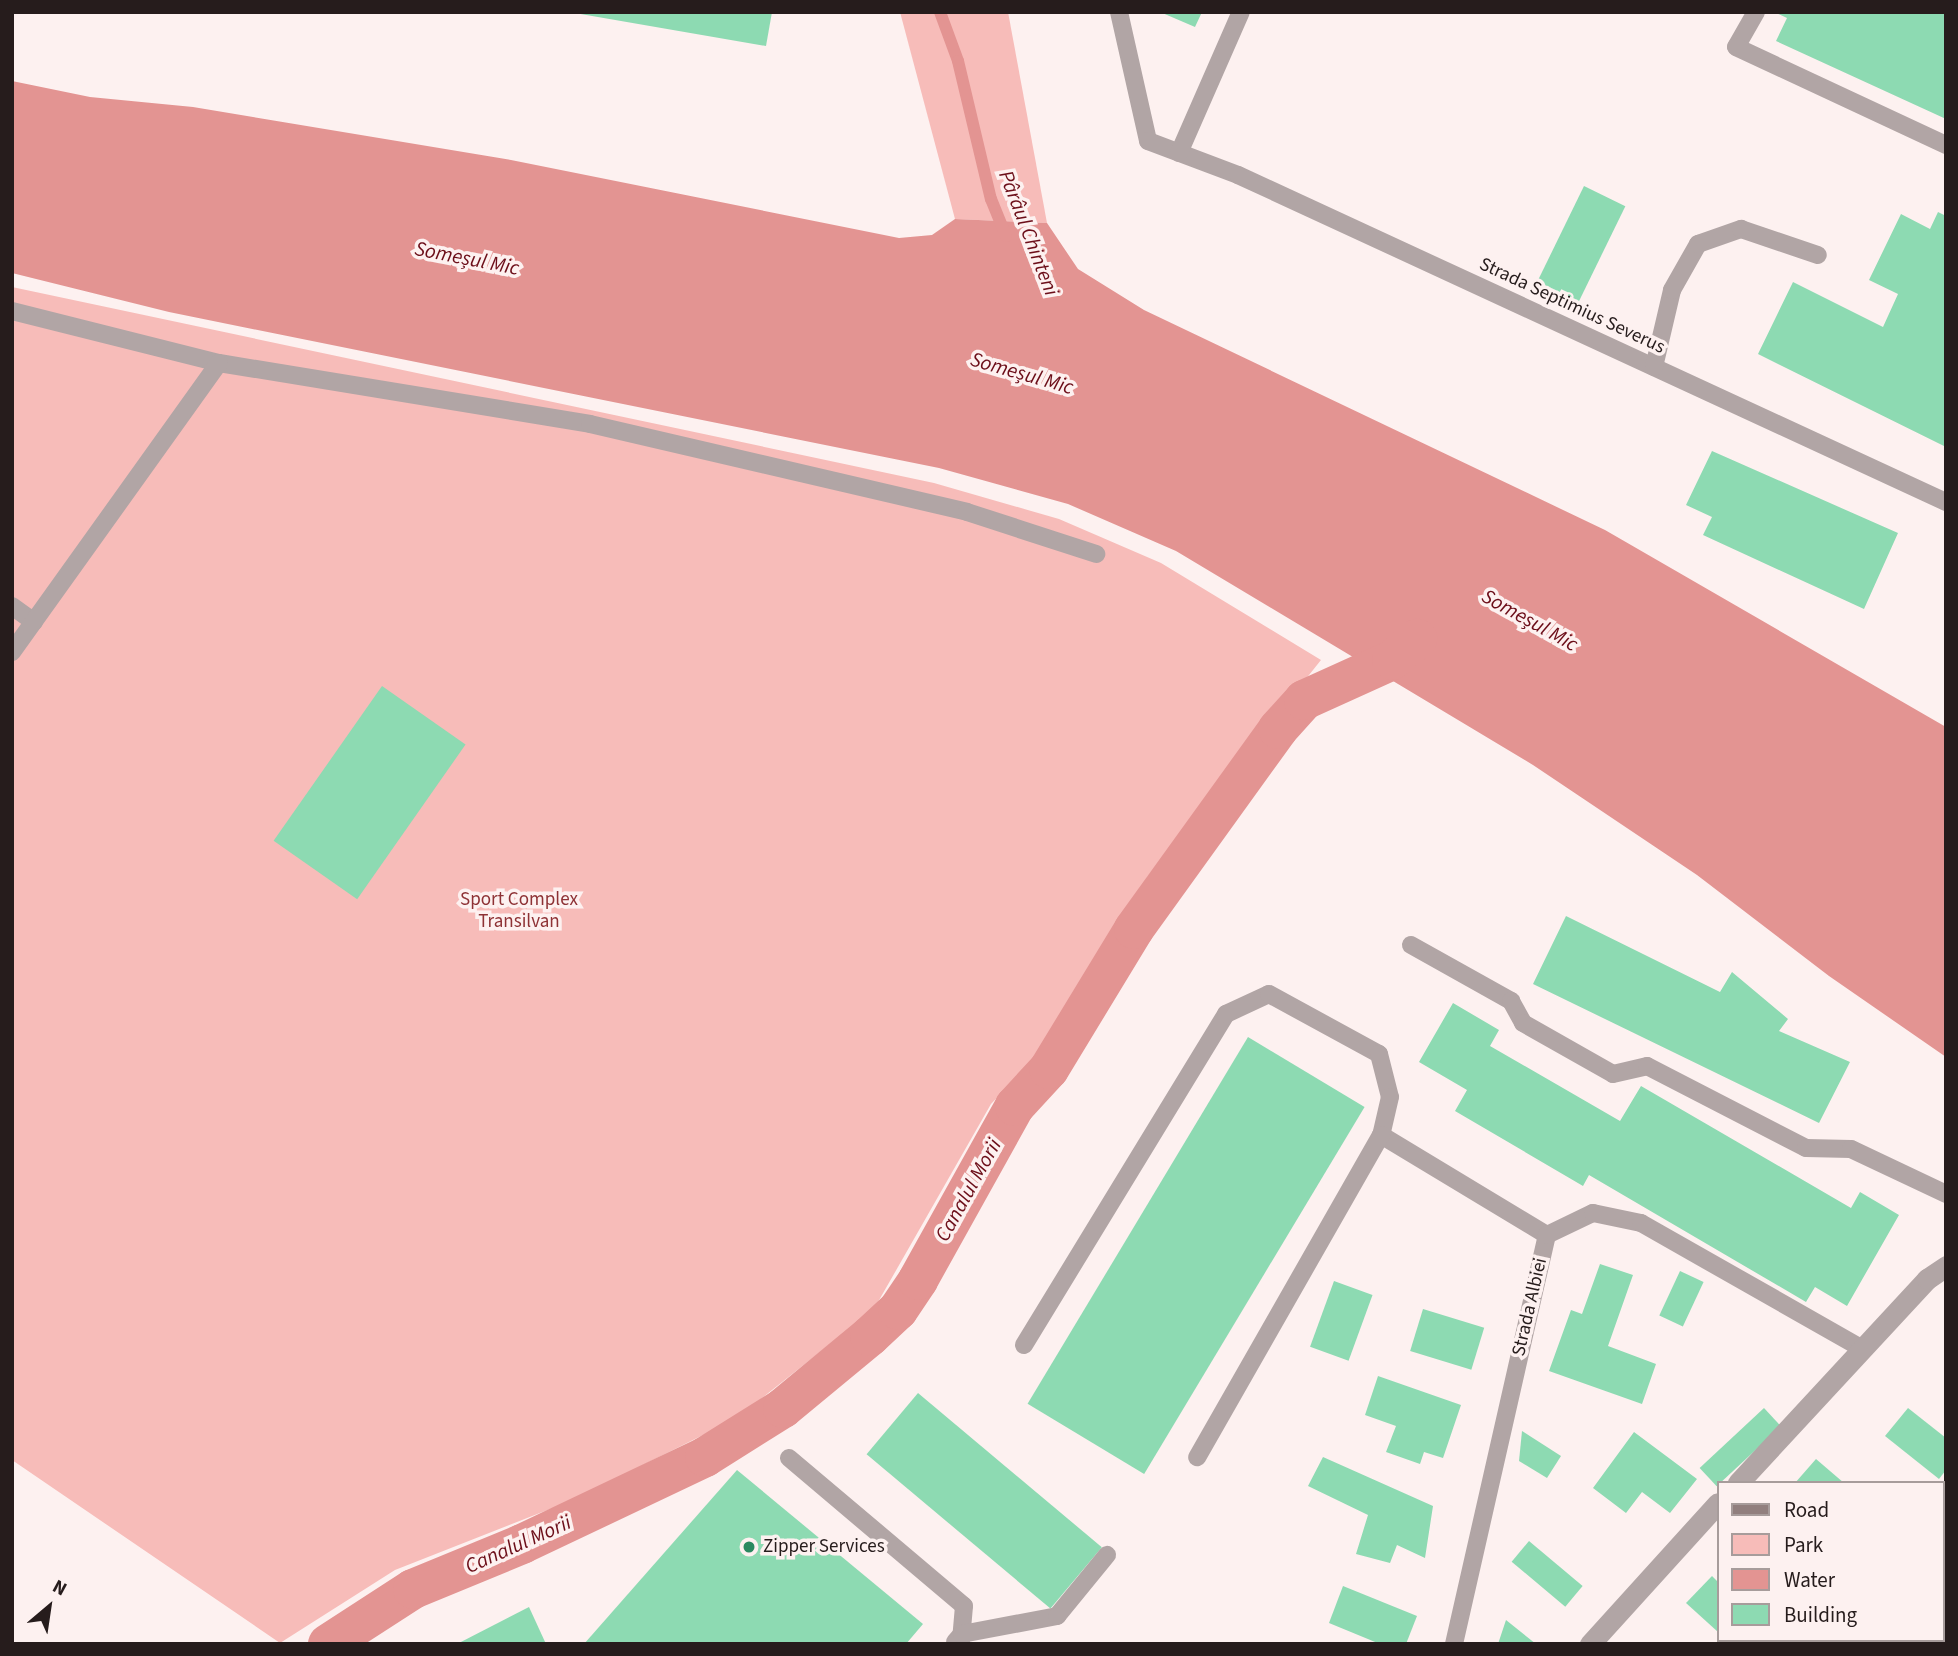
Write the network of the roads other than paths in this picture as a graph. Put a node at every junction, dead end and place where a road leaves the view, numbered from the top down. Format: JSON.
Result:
{"nodes":[{"id":1,"x":1119,"y":12,"type":"edge"},
{"id":2,"x":1241,"y":12,"type":"edge"},
{"id":3,"x":1756,"y":12,"type":"edge"},
{"id":4,"x":1946,"y":145,"type":"edge"},
{"id":5,"x":1179,"y":153,"type":"junction"},
{"id":6,"x":1818,"y":255,"type":"dead end"},
{"id":7,"x":12,"y":311,"type":"edge"},
{"id":8,"x":219,"y":363,"type":"junction"},
{"id":9,"x":1654,"y":367,"type":"junction"},
{"id":10,"x":1946,"y":502,"type":"edge"},
{"id":11,"x":1096,"y":554,"type":"dead end"},
{"id":12,"x":12,"y":606,"type":"edge"},
{"id":13,"x":34,"y":622,"type":"junction"},
{"id":14,"x":12,"y":652,"type":"edge"},
{"id":15,"x":1411,"y":945,"type":"dead end"},
{"id":16,"x":1381,"y":1135,"type":"junction"},
{"id":17,"x":1946,"y":1194,"type":"edge"},
{"id":18,"x":1547,"y":1235,"type":"junction"},
{"id":19,"x":1946,"y":1266,"type":"edge"},
{"id":20,"x":1024,"y":1345,"type":"dead end"},
{"id":21,"x":1863,"y":1349,"type":"junction"},
{"id":22,"x":1197,"y":1457,"type":"dead end"},
{"id":23,"x":789,"y":1458,"type":"dead end"},
{"id":24,"x":1740,"y":1481,"type":"edge"},
{"id":25,"x":1716,"y":1505,"type":"edge"},
{"id":26,"x":1107,"y":1555,"type":"dead end"},
{"id":27,"x":959,"y":1641,"type":"edge"},
{"id":28,"x":1454,"y":1644,"type":"edge"},
{"id":29,"x":1590,"y":1644,"type":"edge"}],
"edges":[{"from":1,"to":5,"type":"lane","name":"Strada Septimius Severus"},
{"from":2,"to":5,"type":"lane"},
{"from":3,"to":4,"type":"lane"},
{"from":5,"to":9,"type":"lane","name":"Strada Septimius Severus"},
{"from":6,"to":9,"type":"lane"},
{"from":7,"to":8,"type":"lane"},
{"from":8,"to":11,"type":"lane"},
{"from":8,"to":13,"type":"lane"},
{"from":9,"to":10,"type":"lane","name":"Strada Septimius Severus"},
{"from":12,"to":13,"type":"lane"},
{"from":13,"to":14,"type":"lane"},
{"from":15,"to":17,"type":"lane"},
{"from":16,"to":18,"type":"lane"},
{"from":16,"to":20,"type":"lane"},
{"from":16,"to":22,"type":"lane"},
{"from":18,"to":21,"type":"lane","name":"Strada Albiei"},
{"from":18,"to":28,"type":"lane","name":"Strada Albiei"},
{"from":19,"to":21,"type":"street"},
{"from":21,"to":24,"type":"street"},
{"from":23,"to":27,"type":"lane"},
{"from":25,"to":29,"type":"street"},
{"from":26,"to":27,"type":"lane"}]}
